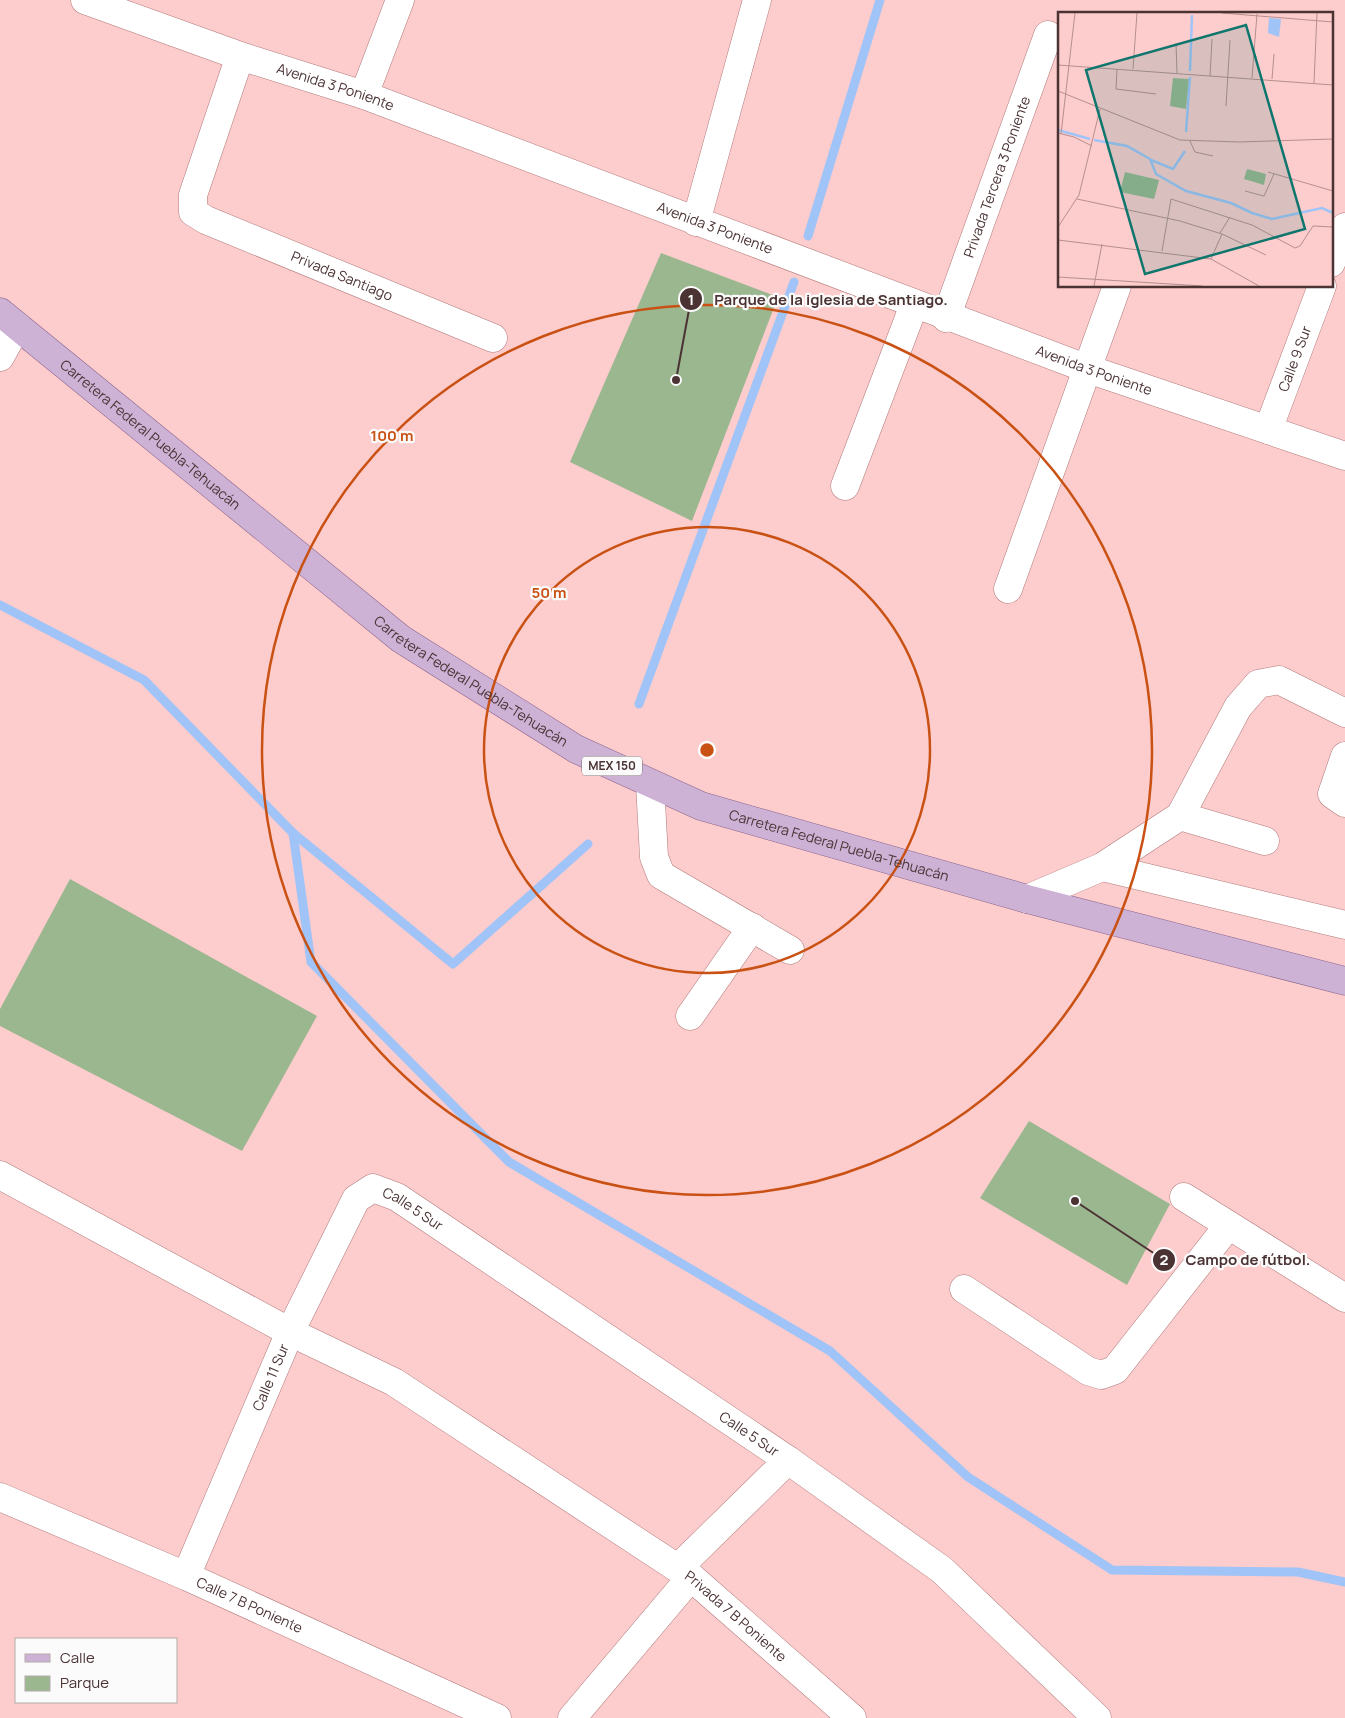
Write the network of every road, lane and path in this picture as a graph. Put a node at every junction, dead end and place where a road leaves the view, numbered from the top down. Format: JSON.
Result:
{"nodes":[{"id":1,"x":85,"y":0,"type":"edge"},
{"id":2,"x":400,"y":0,"type":"edge"},
{"id":3,"x":757,"y":0,"type":"edge"},
{"id":4,"x":1048,"y":35,"type":"dead end"},
{"id":5,"x":240,"y":56,"type":"junction"},
{"id":6,"x":364,"y":96,"type":"junction"},
{"id":7,"x":696,"y":222,"type":"junction"},
{"id":8,"x":1345,"y":226,"type":"edge"},
{"id":9,"x":1332,"y":260,"type":"edge"},
{"id":10,"x":1116,"y":288,"type":"edge"},
{"id":11,"x":1321,"y":288,"type":"edge"},
{"id":12,"x":914,"y":305,"type":"junction"},
{"id":13,"x":946,"y":318,"type":"junction"},
{"id":14,"x":9,"y":319,"type":"edge"},
{"id":15,"x":494,"y":338,"type":"dead end"},
{"id":16,"x":0,"y":357,"type":"edge"},
{"id":17,"x":1088,"y":369,"type":"junction"},
{"id":18,"x":1268,"y":430,"type":"junction"},
{"id":19,"x":1345,"y":456,"type":"edge"},
{"id":20,"x":845,"y":486,"type":"dead end"},
{"id":21,"x":1008,"y":589,"type":"dead end"},
{"id":22,"x":1345,"y":713,"type":"edge"},
{"id":23,"x":1345,"y":756,"type":"edge"},
{"id":24,"x":650,"y":784,"type":"junction"},
{"id":25,"x":1345,"y":803,"type":"edge"},
{"id":26,"x":1180,"y":816,"type":"junction"},
{"id":27,"x":1265,"y":841,"type":"dead end"},
{"id":28,"x":1102,"y":867,"type":"junction"},
{"id":29,"x":1027,"y":899,"type":"junction"},
{"id":30,"x":1345,"y":925,"type":"edge"},
{"id":31,"x":752,"y":928,"type":"junction"},
{"id":32,"x":790,"y":950,"type":"dead end"},
{"id":33,"x":1345,"y":982,"type":"edge"},
{"id":34,"x":690,"y":1016,"type":"dead end"},
{"id":35,"x":0,"y":1175,"type":"edge"},
{"id":36,"x":373,"y":1188,"type":"joint"},
{"id":37,"x":1184,"y":1197,"type":"dead end"},
{"id":38,"x":1228,"y":1226,"type":"junction"},
{"id":39,"x":964,"y":1289,"type":"dead end"},
{"id":40,"x":1345,"y":1298,"type":"edge"},
{"id":41,"x":290,"y":1332,"type":"junction"},
{"id":42,"x":788,"y":1460,"type":"junction"},
{"id":43,"x":0,"y":1497,"type":"edge"},
{"id":44,"x":685,"y":1572,"type":"junction"},
{"id":45,"x":186,"y":1576,"type":"junction"},
{"id":46,"x":497,"y":1718,"type":"edge"},
{"id":47,"x":572,"y":1718,"type":"edge"},
{"id":48,"x":852,"y":1718,"type":"edge"},
{"id":49,"x":1097,"y":1718,"type":"edge"}],
"edges":[{"from":1,"to":5,"type":"street","name":"Avenida 3 Poniente"},
{"from":2,"to":6,"type":"street"},
{"from":3,"to":7,"type":"street"},
{"from":4,"to":13,"type":"street","name":"Privada Tercera 3 Poniente"},
{"from":5,"to":6,"type":"street","name":"Avenida 3 Poniente"},
{"from":5,"to":15,"type":"street","name":"Privada Santiago"},
{"from":6,"to":7,"type":"street","name":"Avenida 3 Poniente"},
{"from":7,"to":12,"type":"street","name":"Avenida 3 Poniente"},
{"from":8,"to":9,"type":"street"},
{"from":10,"to":17,"type":"street"},
{"from":11,"to":18,"type":"street","name":"Calle 9 Sur"},
{"from":12,"to":13,"type":"street","name":"Avenida 3 Poniente"},
{"from":12,"to":20,"type":"street"},
{"from":13,"to":17,"type":"street","name":"Avenida 3 Poniente"},
{"from":14,"to":16,"type":"street"},
{"from":14,"to":24,"type":"main road","name":"Carretera Federal Puebla-Tehuacán","number":"MEX 150"},
{"from":17,"to":18,"type":"street","name":"Avenida 3 Poniente"},
{"from":17,"to":21,"type":"street"},
{"from":18,"to":19,"type":"street","name":"Avenida 3 Poniente"},
{"from":22,"to":26,"type":"street"},
{"from":23,"to":25,"type":"street"},
{"from":24,"to":29,"type":"main road","name":"Carretera Federal Puebla-Tehuacán","number":"MEX 150"},
{"from":24,"to":31,"type":"street"},
{"from":26,"to":27,"type":"street"},
{"from":26,"to":28,"type":"street"},
{"from":28,"to":29,"type":"street"},
{"from":28,"to":30,"type":"street"},
{"from":29,"to":33,"type":"main road","name":"Carretera Federal Puebla-Tehuacán","number":"MEX 150"},
{"from":31,"to":32,"type":"street"},
{"from":31,"to":34,"type":"street"},
{"from":35,"to":41,"type":"street"},
{"from":36,"to":41,"type":"street","name":"Calle 11 Sur"},
{"from":36,"to":42,"type":"street","name":"Calle 5 Sur"},
{"from":37,"to":38,"type":"street"},
{"from":38,"to":39,"type":"street"},
{"from":38,"to":40,"type":"street"},
{"from":41,"to":44,"type":"street"},
{"from":41,"to":45,"type":"street","name":"Calle 11 Sur"},
{"from":42,"to":44,"type":"street","name":"Privada 7 B Poniente"},
{"from":42,"to":49,"type":"street","name":"Calle 5 Sur"},
{"from":43,"to":45,"type":"street","name":"Calle 7 B Poniente"},
{"from":44,"to":47,"type":"street","name":"Privada 7 B Poniente"},
{"from":44,"to":48,"type":"street","name":"Privada 7 B Poniente"},
{"from":45,"to":46,"type":"street","name":"Calle 7 B Poniente"}]}
